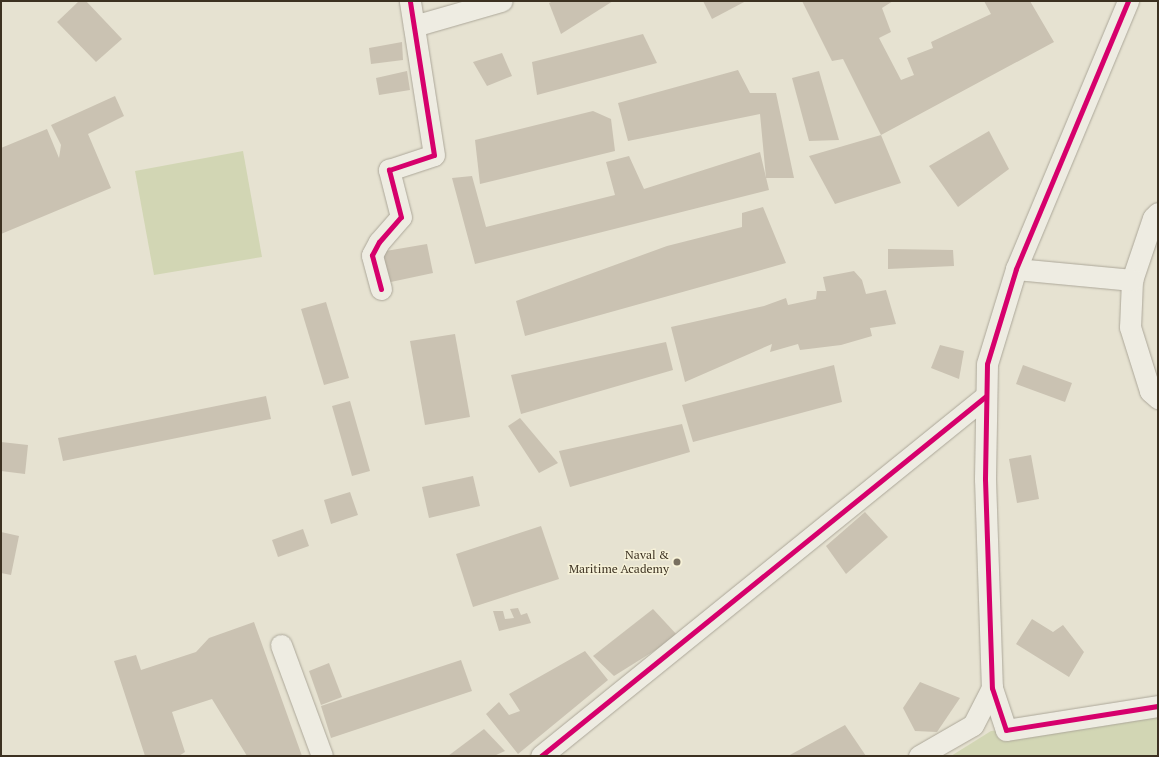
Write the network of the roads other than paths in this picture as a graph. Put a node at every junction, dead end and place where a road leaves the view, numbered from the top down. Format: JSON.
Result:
{"nodes":[{"id":1,"x":410,"y":1,"type":"edge"},
{"id":2,"x":1128,"y":1,"type":"edge"},
{"id":3,"x":493,"y":2,"type":"edge"},
{"id":4,"x":414,"y":26,"type":"junction"},
{"id":5,"x":1158,"y":213,"type":"edge"},
{"id":6,"x":1016,"y":269,"type":"junction"},
{"id":7,"x":1132,"y":280,"type":"junction"},
{"id":8,"x":381,"y":289,"type":"dead end"},
{"id":9,"x":986,"y":396,"type":"junction"},
{"id":10,"x":1158,"y":398,"type":"edge"},
{"id":11,"x":281,"y":645,"type":"dead end"},
{"id":12,"x":992,"y":688,"type":"junction"},
{"id":13,"x":1158,"y":706,"type":"edge"},
{"id":14,"x":322,"y":756,"type":"edge"},
{"id":15,"x":540,"y":756,"type":"edge"},
{"id":16,"x":919,"y":756,"type":"edge"}],
"edges":[{"from":1,"to":4,"type":"street"},
{"from":2,"to":6,"type":"street"},
{"from":3,"to":4,"type":"street"},
{"from":4,"to":8,"type":"street"},
{"from":5,"to":7,"type":"street"},
{"from":6,"to":7,"type":"street"},
{"from":6,"to":9,"type":"street"},
{"from":7,"to":10,"type":"street"},
{"from":9,"to":12,"type":"street"},
{"from":9,"to":15,"type":"street"},
{"from":11,"to":14,"type":"street"},
{"from":12,"to":13,"type":"street"},
{"from":12,"to":16,"type":"street"}]}
